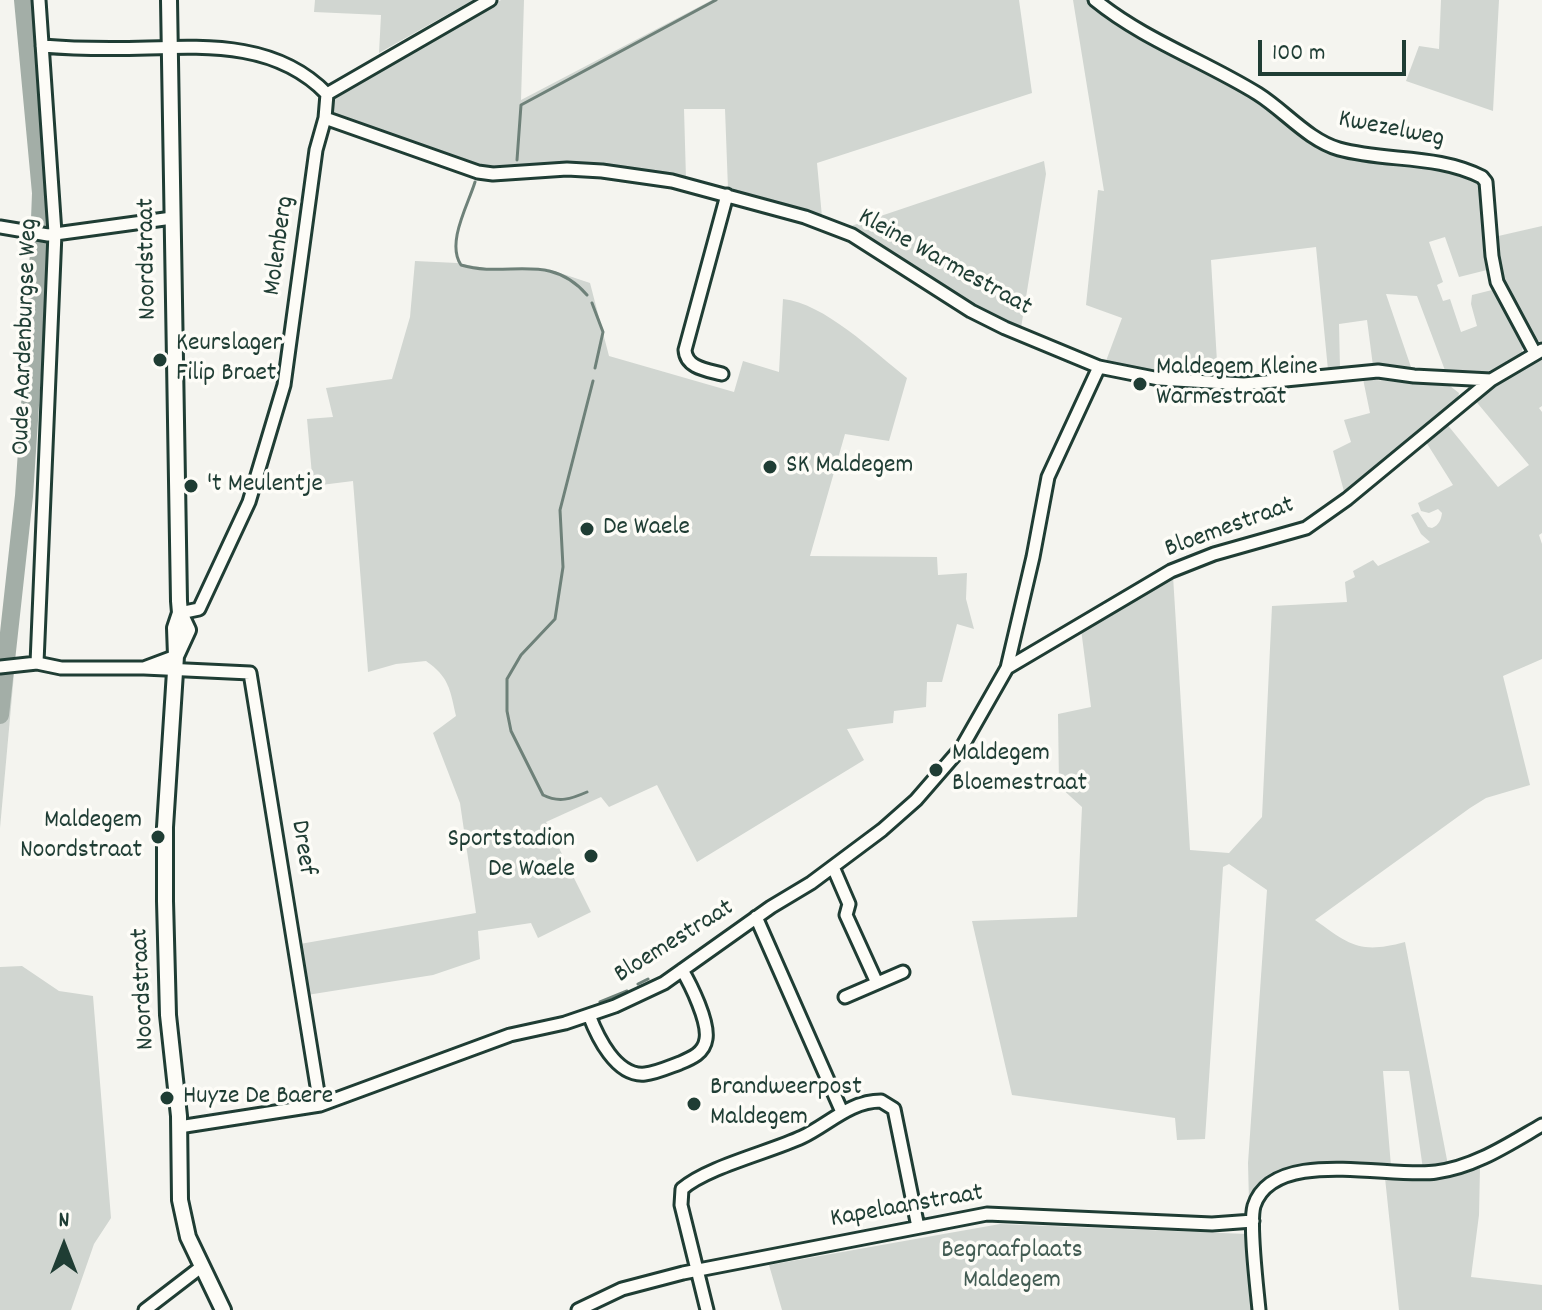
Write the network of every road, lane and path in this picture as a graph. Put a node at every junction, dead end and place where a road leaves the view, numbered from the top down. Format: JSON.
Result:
{"nodes":[{"id":1,"x":39,"y":0,"type":"edge"},
{"id":2,"x":169,"y":0,"type":"edge"},
{"id":3,"x":490,"y":0,"type":"edge"},
{"id":4,"x":1095,"y":0,"type":"edge"},
{"id":5,"x":42,"y":46,"type":"junction"},
{"id":6,"x":170,"y":47,"type":"junction"},
{"id":7,"x":327,"y":94,"type":"junction"},
{"id":8,"x":325,"y":118,"type":"junction"},
{"id":9,"x":727,"y":195,"type":"junction"},
{"id":10,"x":172,"y":218,"type":"junction"},
{"id":11,"x":0,"y":227,"type":"edge"},
{"id":12,"x":52,"y":234,"type":"junction"},
{"id":13,"x":1538,"y":351,"type":"edge"},
{"id":14,"x":1099,"y":367,"type":"junction"},
{"id":15,"x":722,"y":374,"type":"dead end"},
{"id":16,"x":1491,"y":380,"type":"junction"},
{"id":17,"x":180,"y":613,"type":"junction"},
{"id":18,"x":37,"y":663,"type":"junction"},
{"id":19,"x":175,"y":663,"type":"junction"},
{"id":20,"x":0,"y":667,"type":"edge"},
{"id":21,"x":1007,"y":668,"type":"junction"},
{"id":22,"x":833,"y":867,"type":"junction"},
{"id":23,"x":756,"y":917,"type":"junction"},
{"id":24,"x":682,"y":970,"type":"junction"},
{"id":25,"x":903,"y":972,"type":"dead end"},
{"id":26,"x":877,"y":983,"type":"junction"},
{"id":27,"x":845,"y":997,"type":"dead end"},
{"id":28,"x":589,"y":1015,"type":"junction"},
{"id":29,"x":320,"y":1105,"type":"junction"},
{"id":30,"x":842,"y":1112,"type":"junction"},
{"id":31,"x":1542,"y":1125,"type":"edge"},
{"id":32,"x":179,"y":1127,"type":"junction"},
{"id":33,"x":1253,"y":1221,"type":"junction"},
{"id":34,"x":918,"y":1227,"type":"junction"},
{"id":35,"x":201,"y":1267,"type":"junction"},
{"id":36,"x":697,"y":1271,"type":"junction"},
{"id":37,"x":594,"y":1306,"type":"edge"},
{"id":38,"x":145,"y":1310,"type":"edge"},
{"id":39,"x":223,"y":1310,"type":"edge"},
{"id":40,"x":578,"y":1310,"type":"edge"},
{"id":41,"x":707,"y":1310,"type":"edge"},
{"id":42,"x":1259,"y":1310,"type":"edge"}],
"edges":[{"from":1,"to":5,"type":"street","name":"Oude Aardenburgse Weg"},
{"from":2,"to":6,"type":"street","name":"Noordstraat"},
{"from":3,"to":7,"type":"street"},
{"from":4,"to":13,"type":"street","name":"Kwezelweg"},
{"from":5,"to":6,"type":"street"},
{"from":5,"to":12,"type":"street","name":"Oude Aardenburgse Weg"},
{"from":6,"to":7,"type":"street"},
{"from":6,"to":10,"type":"street","name":"Noordstraat"},
{"from":7,"to":8,"type":"street","name":"Molenberg"},
{"from":8,"to":9,"type":"street","name":"Kleine Warmestraat"},
{"from":8,"to":17,"type":"street","name":"Molenberg"},
{"from":9,"to":14,"type":"street","name":"Kleine Warmestraat"},
{"from":9,"to":15,"type":"street"},
{"from":10,"to":12,"type":"street"},
{"from":10,"to":17,"type":"street","name":"Noordstraat"},
{"from":11,"to":12,"type":"street"},
{"from":12,"to":18,"type":"street","name":"Oude Aardenburgse Weg"},
{"from":13,"to":16,"type":"street"},
{"from":14,"to":16,"type":"street","name":"Kleine Warmestraat"},
{"from":14,"to":21,"type":"street","name":"Bloemestraat"},
{"from":16,"to":21,"type":"street","name":"Bloemestraat"},
{"from":17,"to":19,"type":"street","name":"Noordstraat"},
{"from":18,"to":19,"type":"street"},
{"from":18,"to":20,"type":"street"},
{"from":19,"to":29,"type":"street","name":"Dreef"},
{"from":19,"to":32,"type":"street","name":"Noordstraat"},
{"from":21,"to":22,"type":"street","name":"Bloemestraat"},
{"from":22,"to":23,"type":"street","name":"Bloemestraat"},
{"from":22,"to":26,"type":"street"},
{"from":23,"to":24,"type":"street","name":"Bloemestraat"},
{"from":23,"to":30,"type":"street"},
{"from":24,"to":28,"type":"street","name":"Bloemestraat"},
{"from":24,"to":28,"type":"street"},
{"from":25,"to":26,"type":"street"},
{"from":26,"to":27,"type":"street"},
{"from":28,"to":29,"type":"street","name":"Bloemestraat"},
{"from":29,"to":32,"type":"street","name":"Bloemestraat"},
{"from":30,"to":34,"type":"street"},
{"from":30,"to":36,"type":"street"},
{"from":31,"to":33,"type":"street"},
{"from":32,"to":35,"type":"street","name":"Noordstraat"},
{"from":33,"to":34,"type":"street","name":"Kapelaanstraat"},
{"from":33,"to":42,"type":"street"},
{"from":34,"to":36,"type":"street","name":"Kapelaanstraat"},
{"from":35,"to":38,"type":"street"},
{"from":35,"to":39,"type":"street","name":"Noordstraat"},
{"from":36,"to":37,"type":"street","name":"Kapelaanstraat"},
{"from":36,"to":41,"type":"street"},
{"from":37,"to":40,"type":"street","name":"Kapelaanstraat"}]}
